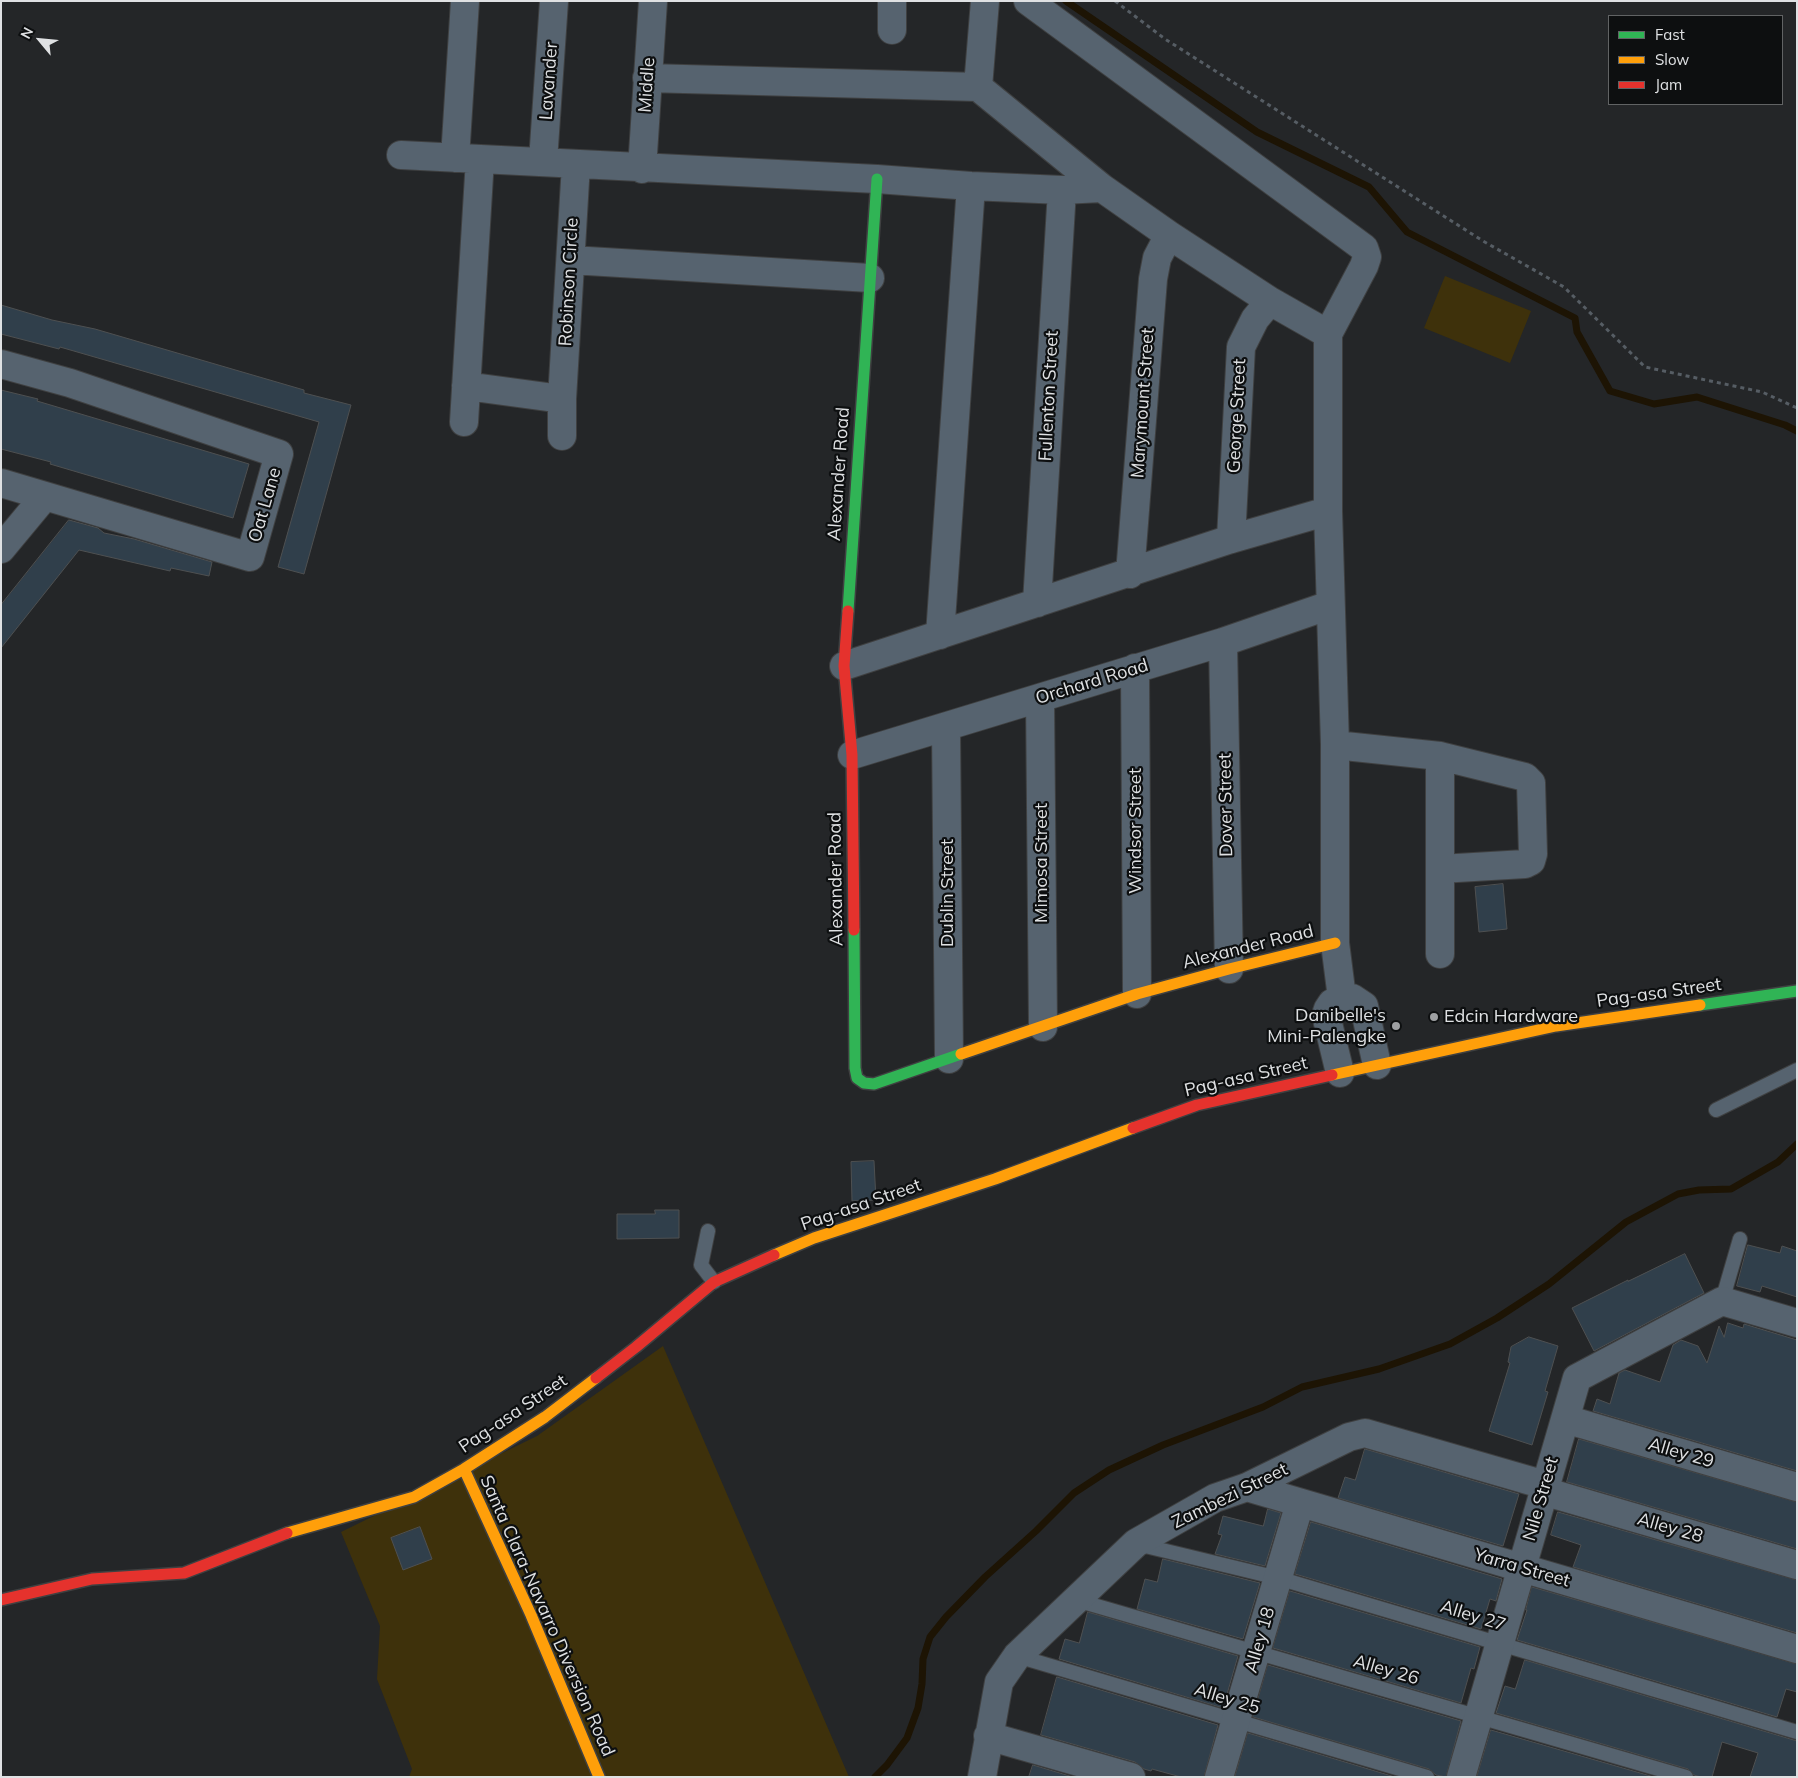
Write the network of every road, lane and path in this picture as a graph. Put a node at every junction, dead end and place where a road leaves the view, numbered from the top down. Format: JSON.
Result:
{"nodes":[{"id":1,"x":465,"y":1,"type":"edge"},
{"id":2,"x":554,"y":1,"type":"edge"},
{"id":3,"x":653,"y":1,"type":"edge"},
{"id":4,"x":892,"y":1,"type":"edge"},
{"id":5,"x":985,"y":1,"type":"edge"},
{"id":6,"x":1028,"y":1,"type":"edge"},
{"id":7,"x":1115,"y":1,"type":"edge"},
{"id":8,"x":892,"y":30,"type":"dead end"},
{"id":9,"x":647,"y":78,"type":"junction"},
{"id":10,"x":978,"y":86,"type":"junction"},
{"id":11,"x":401,"y":155,"type":"dead end"},
{"id":12,"x":467,"y":159,"type":"junction"},
{"id":13,"x":543,"y":161,"type":"junction"},
{"id":14,"x":576,"y":164,"type":"junction"},
{"id":15,"x":642,"y":169,"type":"junction"},
{"id":16,"x":877,"y":179,"type":"junction"},
{"id":17,"x":971,"y":186,"type":"junction"},
{"id":18,"x":1102,"y":188,"type":"junction"},
{"id":19,"x":1062,"y":190,"type":"junction"},
{"id":20,"x":1169,"y":235,"type":"junction"},
{"id":21,"x":571,"y":260,"type":"junction"},
{"id":22,"x":870,"y":278,"type":"junction"},
{"id":23,"x":1270,"y":301,"type":"junction"},
{"id":24,"x":1328,"y":334,"type":"junction"},
{"id":25,"x":1,"y":364,"type":"edge"},
{"id":26,"x":466,"y":386,"type":"junction"},
{"id":27,"x":562,"y":400,"type":"junction"},
{"id":28,"x":1797,"y":408,"type":"edge"},
{"id":29,"x":464,"y":422,"type":"dead end"},
{"id":30,"x":562,"y":436,"type":"dead end"},
{"id":31,"x":1,"y":483,"type":"edge"},
{"id":32,"x":45,"y":496,"type":"junction"},
{"id":33,"x":1328,"y":512,"type":"junction"},
{"id":34,"x":1231,"y":540,"type":"junction"},
{"id":35,"x":1,"y":549,"type":"edge"},
{"id":36,"x":1130,"y":574,"type":"junction"},
{"id":37,"x":1036,"y":603,"type":"junction"},
{"id":38,"x":1330,"y":605,"type":"junction"},
{"id":39,"x":940,"y":635,"type":"junction"},
{"id":40,"x":1223,"y":642,"type":"junction"},
{"id":41,"x":844,"y":666,"type":"junction"},
{"id":42,"x":1135,"y":668,"type":"junction"},
{"id":43,"x":1040,"y":698,"type":"junction"},
{"id":44,"x":946,"y":727,"type":"junction"},
{"id":45,"x":1335,"y":745,"type":"junction"},
{"id":46,"x":852,"y":755,"type":"junction"},
{"id":47,"x":1440,"y":756,"type":"junction"},
{"id":48,"x":1440,"y":869,"type":"junction"},
{"id":49,"x":1335,"y":943,"type":"junction"},
{"id":50,"x":1440,"y":954,"type":"dead end"},
{"id":51,"x":1229,"y":969,"type":"junction"},
{"id":52,"x":1797,"y":991,"type":"edge"},
{"id":53,"x":1137,"y":994,"type":"junction"},
{"id":54,"x":1342,"y":998,"type":"junction"},
{"id":55,"x":1043,"y":1027,"type":"junction"},
{"id":56,"x":949,"y":1059,"type":"junction"},
{"id":57,"x":1377,"y":1065,"type":"junction"},
{"id":58,"x":1797,"y":1070,"type":"edge"},
{"id":59,"x":1340,"y":1073,"type":"junction"},
{"id":60,"x":1716,"y":1110,"type":"dead end"},
{"id":61,"x":708,"y":1231,"type":"dead end"},
{"id":62,"x":1740,"y":1238,"type":"dead end"},
{"id":63,"x":714,"y":1282,"type":"junction"},
{"id":64,"x":1722,"y":1301,"type":"junction"},
{"id":65,"x":1796,"y":1320,"type":"edge"},
{"id":66,"x":1565,"y":1420,"type":"junction"},
{"id":67,"x":464,"y":1469,"type":"junction"},
{"id":68,"x":1247,"y":1487,"type":"junction"},
{"id":69,"x":1797,"y":1487,"type":"edge"},
{"id":70,"x":1544,"y":1488,"type":"junction"},
{"id":71,"x":1300,"y":1503,"type":"junction"},
{"id":72,"x":1136,"y":1543,"type":"junction"},
{"id":73,"x":1797,"y":1565,"type":"edge"},
{"id":74,"x":1521,"y":1568,"type":"junction"},
{"id":75,"x":1278,"y":1578,"type":"junction"},
{"id":76,"x":1,"y":1600,"type":"edge"},
{"id":77,"x":1076,"y":1600,"type":"junction"},
{"id":78,"x":1499,"y":1644,"type":"junction"},
{"id":79,"x":1797,"y":1649,"type":"edge"},
{"id":80,"x":1256,"y":1652,"type":"junction"},
{"id":81,"x":1017,"y":1656,"type":"junction"},
{"id":82,"x":1478,"y":1716,"type":"junction"},
{"id":83,"x":1236,"y":1721,"type":"junction"},
{"id":84,"x":1797,"y":1732,"type":"edge"},
{"id":85,"x":988,"y":1736,"type":"junction"},
{"id":86,"x":599,"y":1777,"type":"edge"},
{"id":87,"x":982,"y":1777,"type":"edge"},
{"id":88,"x":1131,"y":1777,"type":"edge"},
{"id":89,"x":1219,"y":1777,"type":"edge"},
{"id":90,"x":1427,"y":1777,"type":"edge"},
{"id":91,"x":1461,"y":1777,"type":"edge"},
{"id":92,"x":1686,"y":1777,"type":"edge"}],
"edges":[{"from":1,"to":12,"type":"street"},
{"from":2,"to":13,"type":"street","name":"Lavander"},
{"from":3,"to":9,"type":"street","name":"Middle"},
{"from":4,"to":8,"type":"street"},
{"from":5,"to":10,"type":"street"},
{"from":6,"to":24,"type":"street"},
{"from":7,"to":28,"type":"path"},
{"from":9,"to":10,"type":"street"},
{"from":9,"to":15,"type":"street","name":"Middle"},
{"from":10,"to":18,"type":"street"},
{"from":11,"to":12,"type":"street"},
{"from":12,"to":13,"type":"street"},
{"from":12,"to":26,"type":"street"},
{"from":13,"to":14,"type":"street"},
{"from":14,"to":15,"type":"street"},
{"from":14,"to":21,"type":"street","name":"Robinson Circle"},
{"from":15,"to":16,"type":"street"},
{"from":16,"to":17,"type":"street"},
{"from":16,"to":22,"type":"street","name":"Alexander Road"},
{"from":17,"to":19,"type":"street"},
{"from":17,"to":39,"type":"street"},
{"from":18,"to":19,"type":"street"},
{"from":18,"to":20,"type":"street"},
{"from":19,"to":37,"type":"street","name":"Fullenton Street"},
{"from":20,"to":23,"type":"street"},
{"from":20,"to":36,"type":"street","name":"Marymount Street"},
{"from":21,"to":22,"type":"street"},
{"from":21,"to":27,"type":"street","name":"Robinson Circle"},
{"from":22,"to":41,"type":"street","name":"Alexander Road"},
{"from":23,"to":24,"type":"street"},
{"from":23,"to":34,"type":"street","name":"George Street"},
{"from":24,"to":33,"type":"street"},
{"from":25,"to":32,"type":"street","name":"Oat Lane"},
{"from":26,"to":27,"type":"street"},
{"from":26,"to":29,"type":"street"},
{"from":27,"to":30,"type":"street","name":"Robinson Circle"},
{"from":31,"to":32,"type":"street"},
{"from":32,"to":35,"type":"street"},
{"from":33,"to":34,"type":"street"},
{"from":33,"to":38,"type":"street"},
{"from":34,"to":36,"type":"street"},
{"from":36,"to":37,"type":"street"},
{"from":37,"to":39,"type":"street"},
{"from":38,"to":40,"type":"street","name":"Orchard Road"},
{"from":38,"to":45,"type":"street"},
{"from":39,"to":41,"type":"street"},
{"from":40,"to":42,"type":"street","name":"Orchard Road"},
{"from":40,"to":51,"type":"street","name":"Dover Street"},
{"from":41,"to":46,"type":"street","name":"Alexander Road"},
{"from":42,"to":43,"type":"street","name":"Orchard Road"},
{"from":42,"to":53,"type":"street","name":"Windsor Street"},
{"from":43,"to":44,"type":"street","name":"Orchard Road"},
{"from":43,"to":55,"type":"street","name":"Mimosa Street"},
{"from":44,"to":46,"type":"street","name":"Orchard Road"},
{"from":44,"to":56,"type":"street","name":"Dublin Street"},
{"from":45,"to":47,"type":"street"},
{"from":45,"to":49,"type":"street"},
{"from":46,"to":56,"type":"street","name":"Alexander Road"},
{"from":47,"to":48,"type":"street"},
{"from":47,"to":48,"type":"street"},
{"from":48,"to":50,"type":"street"},
{"from":49,"to":51,"type":"street","name":"Alexander Road"},
{"from":49,"to":54,"type":"street"},
{"from":51,"to":53,"type":"street","name":"Alexander Road"},
{"from":52,"to":57,"type":"street","name":"Pag-asa Street"},
{"from":53,"to":55,"type":"street","name":"Alexander Road"},
{"from":54,"to":57,"type":"street"},
{"from":54,"to":59,"type":"street"},
{"from":55,"to":56,"type":"street","name":"Alexander Road"},
{"from":57,"to":59,"type":"street","name":"Pag-asa Street"},
{"from":58,"to":60,"type":"lane"},
{"from":59,"to":63,"type":"street","name":"Pag-asa Street"},
{"from":61,"to":63,"type":"lane"},
{"from":62,"to":64,"type":"lane"},
{"from":63,"to":67,"type":"street","name":"Pag-asa Street"},
{"from":64,"to":65,"type":"street"},
{"from":64,"to":66,"type":"street","name":"Nile Street"},
{"from":66,"to":69,"type":"street","name":"Alley 29"},
{"from":66,"to":70,"type":"street","name":"Nile Street"},
{"from":67,"to":76,"type":"street","name":"Pag-asa Street"},
{"from":67,"to":86,"type":"street","name":"Santa Clara-Navarro Diversion Road"},
{"from":68,"to":70,"type":"street","name":"Zambezi Street"},
{"from":68,"to":71,"type":"street","name":"Yarra Street"},
{"from":68,"to":72,"type":"street","name":"Zambezi Street"},
{"from":70,"to":73,"type":"street","name":"Alley 28"},
{"from":70,"to":74,"type":"street","name":"Nile Street"},
{"from":71,"to":74,"type":"street","name":"Yarra Street"},
{"from":71,"to":75,"type":"street","name":"Alley 18"},
{"from":72,"to":75,"type":"lane","name":"Alley 27"},
{"from":72,"to":77,"type":"street","name":"Zambezi Street"},
{"from":74,"to":78,"type":"street","name":"Nile Street"},
{"from":74,"to":79,"type":"street","name":"Yarra Street"},
{"from":75,"to":78,"type":"lane","name":"Alley 27"},
{"from":75,"to":80,"type":"street","name":"Alley 18"},
{"from":77,"to":80,"type":"lane","name":"Alley 26"},
{"from":77,"to":81,"type":"street","name":"Zambezi Street"},
{"from":78,"to":82,"type":"street","name":"Nile Street"},
{"from":78,"to":84,"type":"lane","name":"Alley 27"},
{"from":80,"to":82,"type":"lane","name":"Alley 26"},
{"from":80,"to":83,"type":"street","name":"Alley 18"},
{"from":81,"to":83,"type":"lane","name":"Alley 25"},
{"from":81,"to":85,"type":"street","name":"Zambezi Street"},
{"from":82,"to":91,"type":"street","name":"Nile Street"},
{"from":82,"to":92,"type":"lane","name":"Alley 26"},
{"from":83,"to":89,"type":"street","name":"Alley 18"},
{"from":83,"to":90,"type":"lane","name":"Alley 25"},
{"from":85,"to":87,"type":"street","name":"Zambezi Street"},
{"from":85,"to":88,"type":"street"}]}
